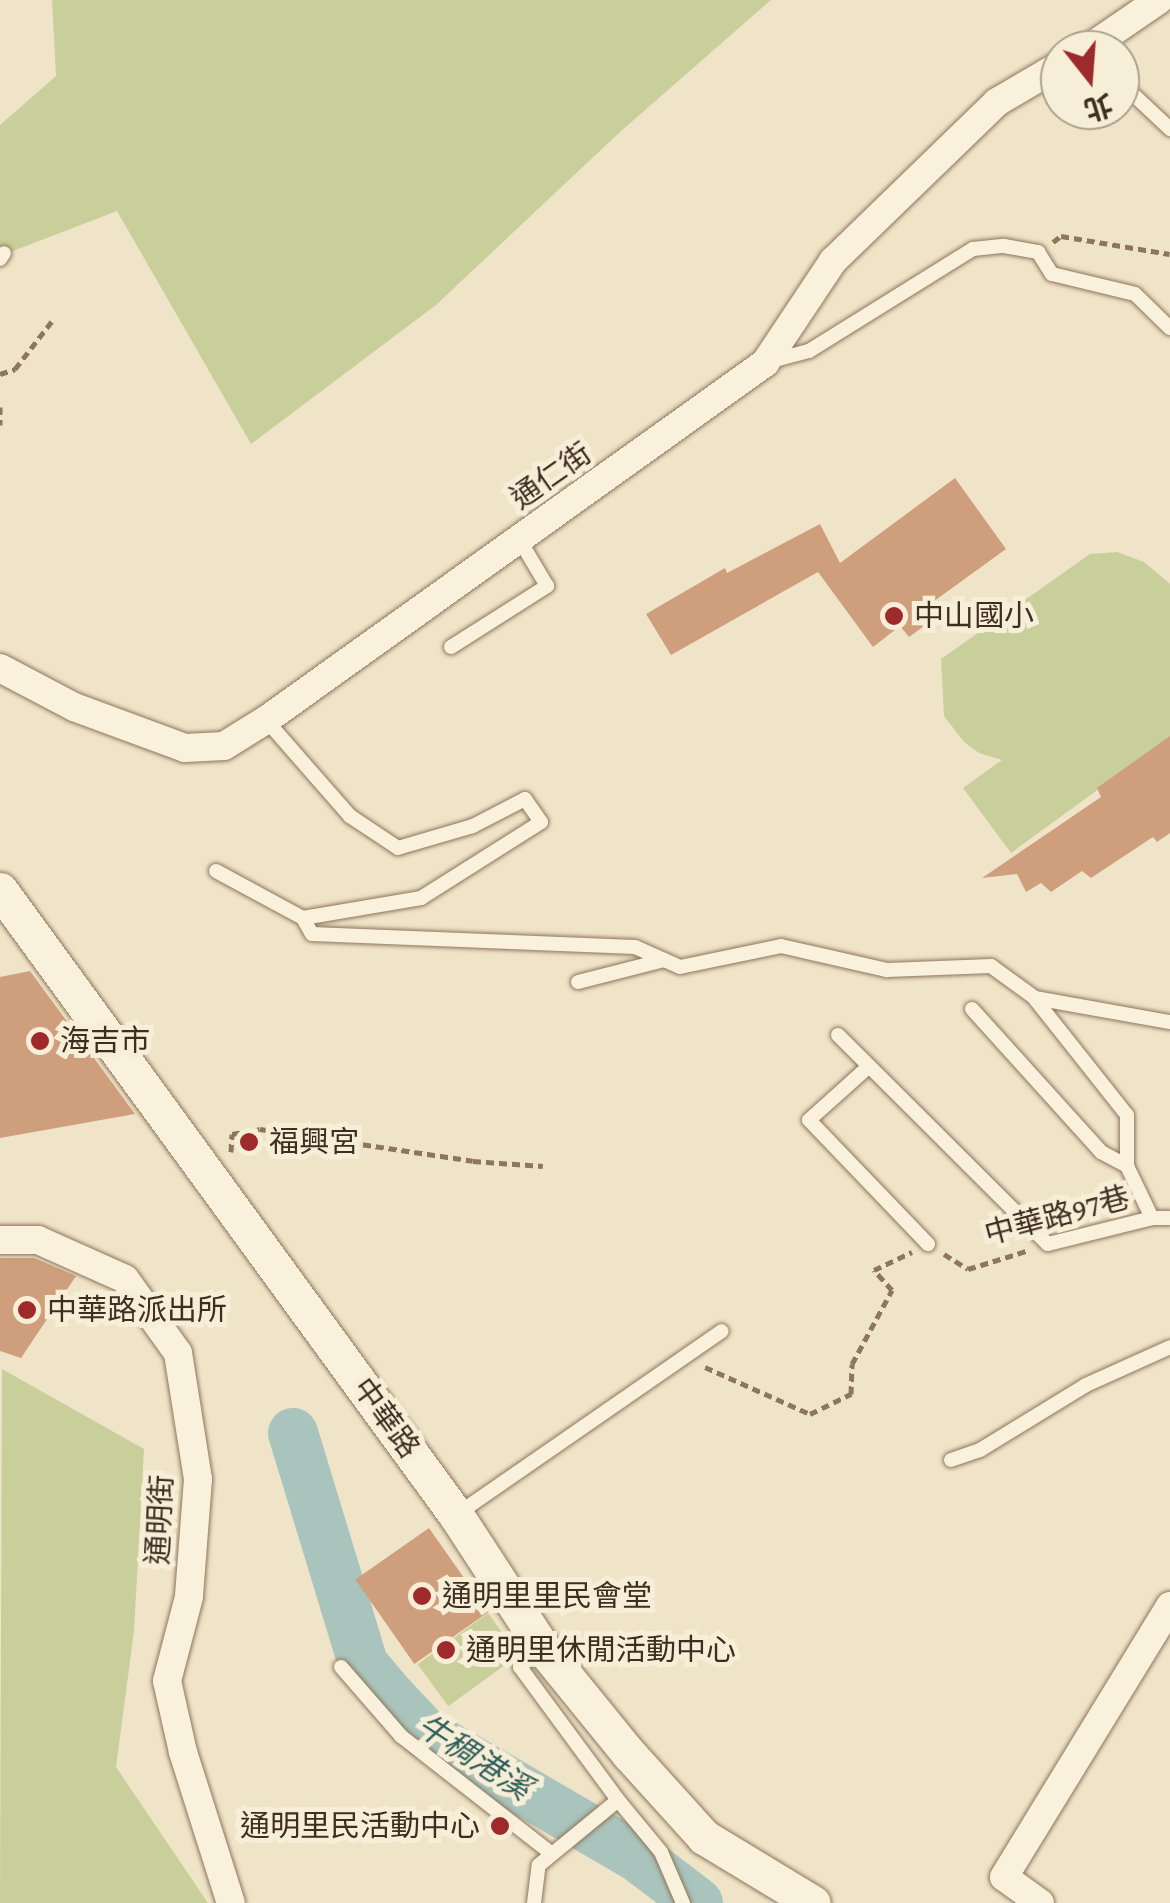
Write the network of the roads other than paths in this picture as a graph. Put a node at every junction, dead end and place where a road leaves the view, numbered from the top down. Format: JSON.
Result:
{"nodes":[{"id":1,"x":1159,"y":0,"type":"edge"},
{"id":2,"x":1115,"y":30,"type":"edge"},
{"id":3,"x":1040,"y":77,"type":"edge"},
{"id":4,"x":1140,"y":101,"type":"edge"},
{"id":5,"x":1170,"y":129,"type":"edge"},
{"id":6,"x":1170,"y":328,"type":"edge"},
{"id":7,"x":765,"y":363,"type":"junction"},
{"id":8,"x":518,"y":539,"type":"junction"},
{"id":9,"x":451,"y":647,"type":"dead end"},
{"id":10,"x":0,"y":668,"type":"edge"},
{"id":11,"x":266,"y":720,"type":"junction"},
{"id":12,"x":216,"y":871,"type":"dead end"},
{"id":13,"x":0,"y":890,"type":"edge"},
{"id":14,"x":304,"y":918,"type":"junction"},
{"id":15,"x":664,"y":960,"type":"junction"},
{"id":16,"x":578,"y":982,"type":"dead end"},
{"id":17,"x":1035,"y":998,"type":"junction"},
{"id":18,"x":972,"y":1009,"type":"dead end"},
{"id":19,"x":1170,"y":1022,"type":"edge"},
{"id":20,"x":838,"y":1035,"type":"dead end"},
{"id":21,"x":867,"y":1068,"type":"junction"},
{"id":22,"x":1128,"y":1166,"type":"junction"},
{"id":23,"x":1152,"y":1218,"type":"junction"},
{"id":24,"x":1170,"y":1218,"type":"edge"},
{"id":25,"x":0,"y":1240,"type":"edge"},
{"id":26,"x":928,"y":1244,"type":"road end"},
{"id":27,"x":722,"y":1332,"type":"dead end"},
{"id":28,"x":1170,"y":1346,"type":"edge"},
{"id":29,"x":951,"y":1460,"type":"dead end"},
{"id":30,"x":456,"y":1515,"type":"junction"},
{"id":31,"x":1170,"y":1606,"type":"edge"},
{"id":32,"x":542,"y":1647,"type":"junction"},
{"id":33,"x":341,"y":1666,"type":"dead end"},
{"id":34,"x":614,"y":1804,"type":"junction"},
{"id":35,"x":555,"y":1850,"type":"junction"},
{"id":36,"x":231,"y":1903,"type":"edge"},
{"id":37,"x":534,"y":1903,"type":"edge"},
{"id":38,"x":683,"y":1903,"type":"edge"},
{"id":39,"x":813,"y":1903,"type":"edge"},
{"id":40,"x":1040,"y":1903,"type":"edge"}],
"edges":[{"from":1,"to":2,"type":"street"},
{"from":3,"to":7,"type":"street","name":"通仁街"},
{"from":4,"to":5,"type":"lane"},
{"from":6,"to":7,"type":"lane"},
{"from":7,"to":8,"type":"street","name":"通仁街"},
{"from":8,"to":9,"type":"lane"},
{"from":8,"to":11,"type":"street","name":"通仁街"},
{"from":10,"to":11,"type":"street","name":"通仁街"},
{"from":11,"to":14,"type":"lane"},
{"from":12,"to":14,"type":"lane"},
{"from":13,"to":30,"type":"street","name":"中華路"},
{"from":14,"to":15,"type":"lane"},
{"from":15,"to":16,"type":"lane"},
{"from":15,"to":17,"type":"lane"},
{"from":17,"to":19,"type":"lane"},
{"from":17,"to":22,"type":"lane"},
{"from":18,"to":22,"type":"lane"},
{"from":20,"to":21,"type":"lane"},
{"from":21,"to":23,"type":"lane","name":"中華路97巷"},
{"from":21,"to":26,"type":"lane"},
{"from":22,"to":23,"type":"lane"},
{"from":23,"to":24,"type":"lane","name":"中華路97巷"},
{"from":25,"to":36,"type":"street","name":"通明街"},
{"from":27,"to":30,"type":"lane"},
{"from":28,"to":29,"type":"lane"},
{"from":30,"to":32,"type":"street","name":"中華路"},
{"from":31,"to":40,"type":"street"},
{"from":32,"to":34,"type":"lane"},
{"from":32,"to":39,"type":"street","name":"中華路"},
{"from":33,"to":35,"type":"lane"},
{"from":34,"to":35,"type":"lane"},
{"from":34,"to":38,"type":"lane"},
{"from":35,"to":37,"type":"lane"}]}
